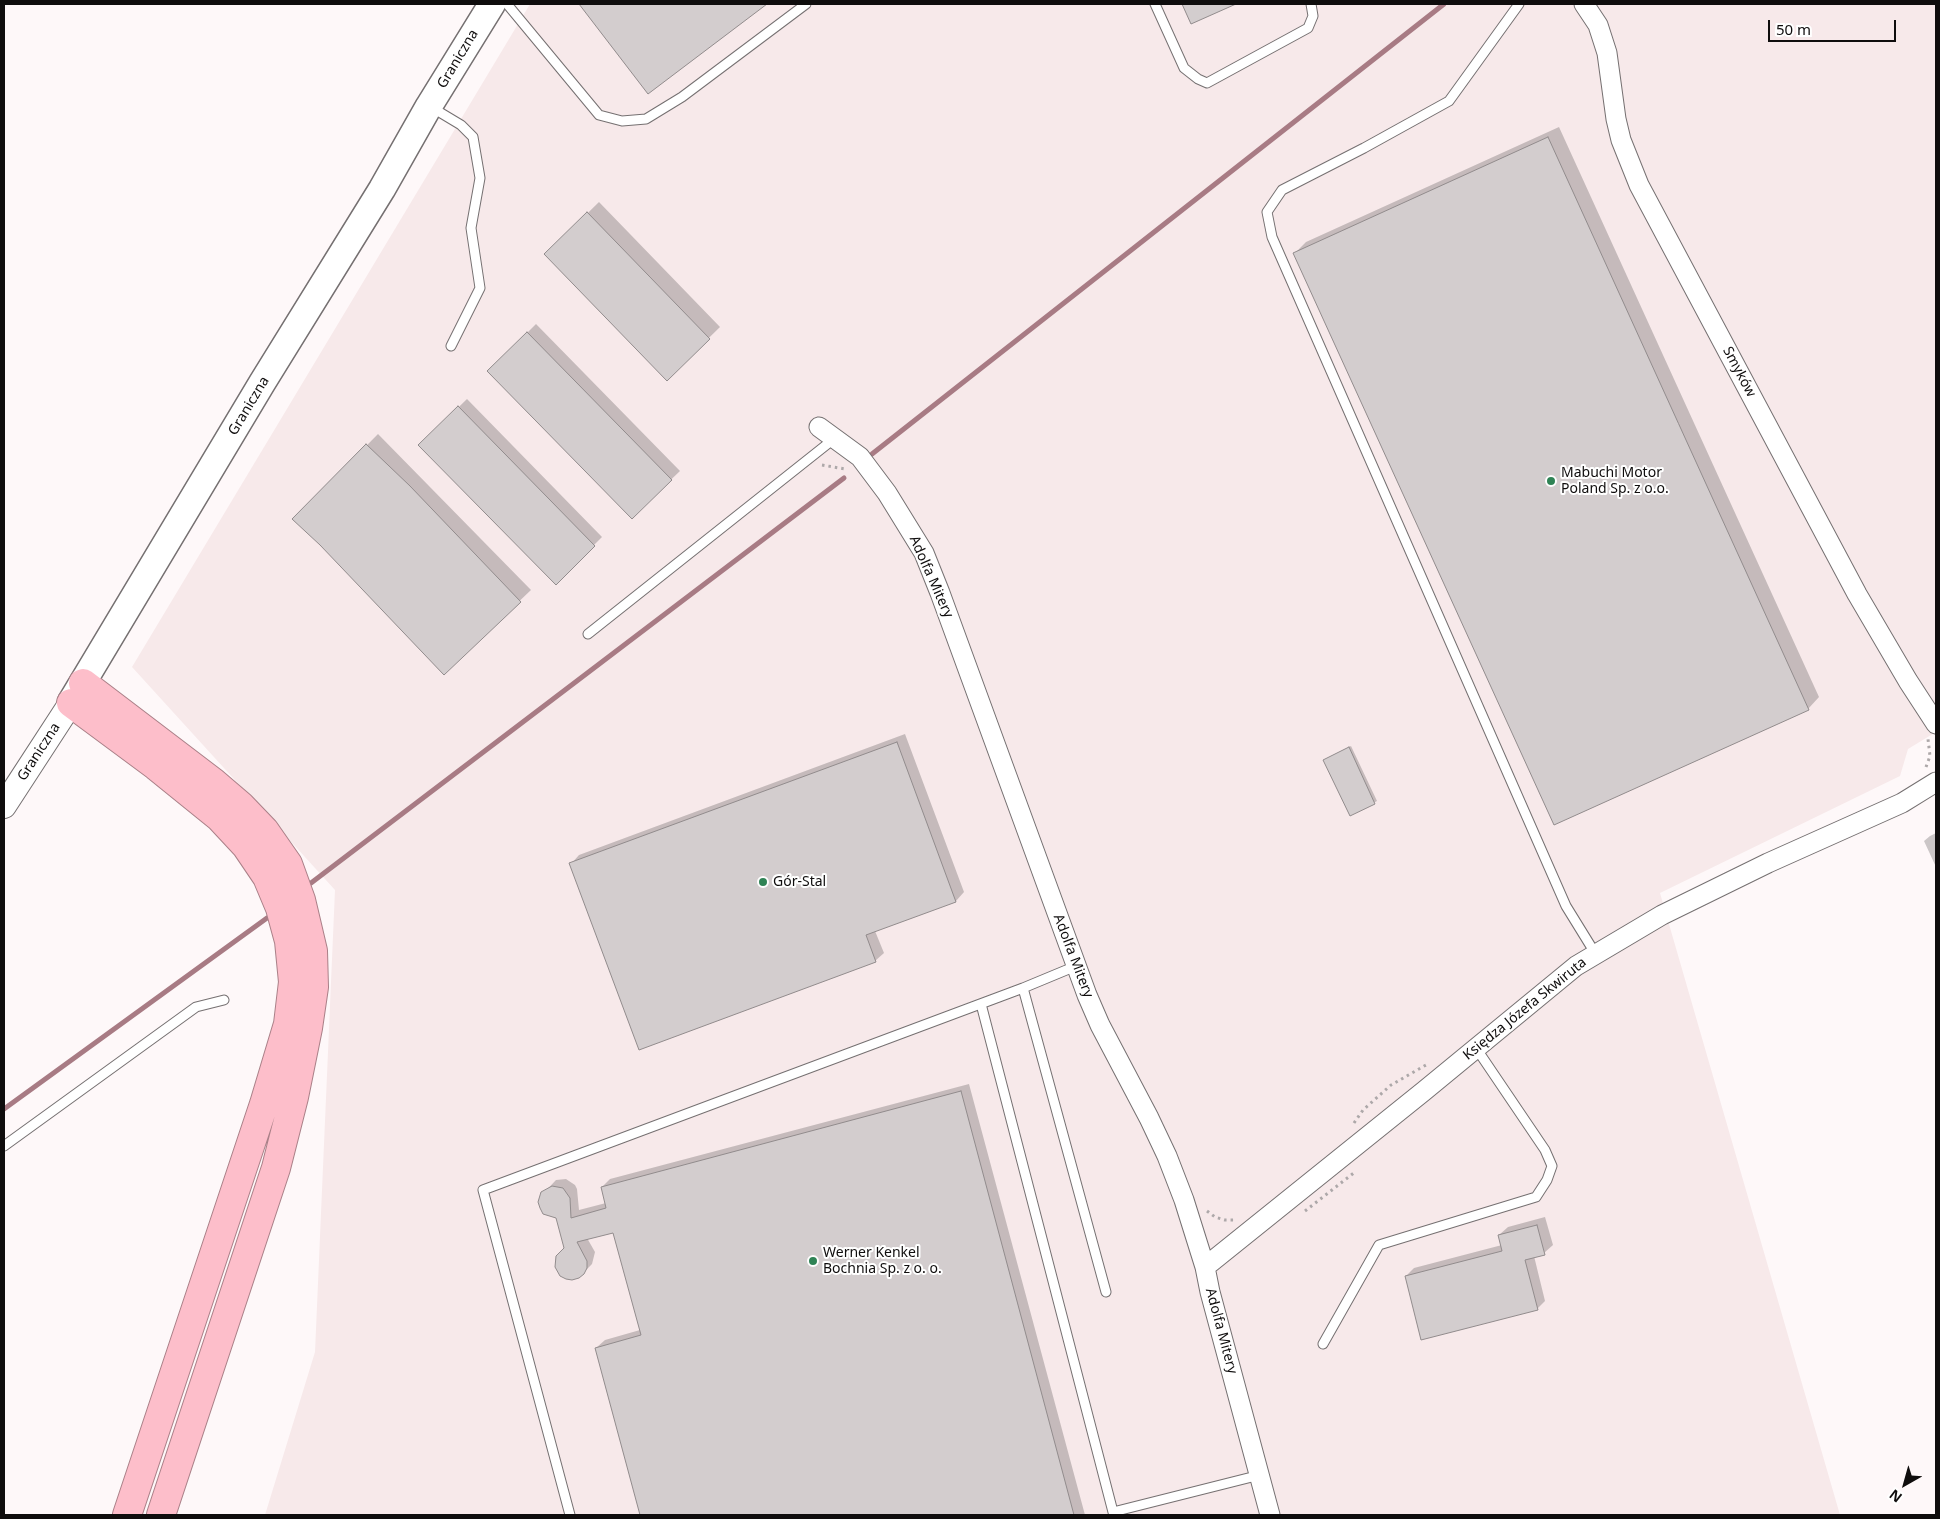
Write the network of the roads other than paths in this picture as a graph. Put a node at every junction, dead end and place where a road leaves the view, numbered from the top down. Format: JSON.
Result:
{"nodes":[{"id":1,"x":492,"y":4,"type":"edge"},
{"id":2,"x":506,"y":4,"type":"edge"},
{"id":3,"x":806,"y":4,"type":"edge"},
{"id":4,"x":1155,"y":4,"type":"edge"},
{"id":5,"x":1311,"y":4,"type":"edge"},
{"id":6,"x":1519,"y":4,"type":"edge"},
{"id":7,"x":1584,"y":4,"type":"edge"},
{"id":8,"x":429,"y":106,"type":"junction"},
{"id":9,"x":451,"y":346,"type":"dead end"},
{"id":10,"x":820,"y":427,"type":"dead end"},
{"id":11,"x":835,"y":438,"type":"junction"},
{"id":12,"x":588,"y":634,"type":"dead end"},
{"id":13,"x":77,"y":693,"type":"junction"},
{"id":14,"x":1936,"y":724,"type":"edge"},
{"id":15,"x":1936,"y":782,"type":"edge"},
{"id":16,"x":4,"y":806,"type":"edge"},
{"id":17,"x":1595,"y":953,"type":"junction"},
{"id":18,"x":1076,"y":966,"type":"junction"},
{"id":19,"x":1023,"y":988,"type":"junction"},
{"id":20,"x":224,"y":1000,"type":"dead end"},
{"id":21,"x":980,"y":1004,"type":"junction"},
{"id":22,"x":1476,"y":1048,"type":"junction"},
{"id":23,"x":4,"y":1146,"type":"edge"},
{"id":24,"x":1205,"y":1267,"type":"junction"},
{"id":25,"x":1106,"y":1292,"type":"dead end"},
{"id":26,"x":1323,"y":1344,"type":"dead end"},
{"id":27,"x":1260,"y":1475,"type":"junction"},
{"id":28,"x":1114,"y":1514,"type":"edge"},
{"id":29,"x":128,"y":1515,"type":"edge"},
{"id":30,"x":161,"y":1515,"type":"edge"},
{"id":31,"x":570,"y":1515,"type":"edge"},
{"id":32,"x":1270,"y":1515,"type":"edge"}],
"edges":[{"from":1,"to":8,"type":"main road","name":"Graniczna"},
{"from":2,"to":3,"type":"lane"},
{"from":4,"to":5,"type":"lane"},
{"from":6,"to":17,"type":"lane"},
{"from":7,"to":14,"type":"street","name":"Smyków"},
{"from":8,"to":9,"type":"lane"},
{"from":8,"to":13,"type":"main road","name":"Graniczna"},
{"from":10,"to":11,"type":"street","name":"Adolfa Mitery"},
{"from":11,"to":12,"type":"lane"},
{"from":11,"to":18,"type":"street","name":"Adolfa Mitery"},
{"from":13,"to":16,"type":"street","name":"Graniczna"},
{"from":13,"to":29,"type":"highway"},
{"from":13,"to":30,"type":"highway"},
{"from":15,"to":17,"type":"street","name":"Księdza Józefa Skwiruta"},
{"from":17,"to":22,"type":"street","name":"Księdza Józefa Skwiruta"},
{"from":18,"to":19,"type":"lane"},
{"from":18,"to":24,"type":"street","name":"Adolfa Mitery"},
{"from":19,"to":21,"type":"lane"},
{"from":19,"to":25,"type":"lane"},
{"from":20,"to":23,"type":"lane"},
{"from":21,"to":28,"type":"lane"},
{"from":21,"to":31,"type":"lane"},
{"from":22,"to":24,"type":"street","name":"Księdza Józefa Skwiruta"},
{"from":22,"to":26,"type":"lane"},
{"from":24,"to":27,"type":"street","name":"Adolfa Mitery"},
{"from":27,"to":28,"type":"lane"},
{"from":27,"to":32,"type":"street","name":"Adolfa Mitery"}]}
